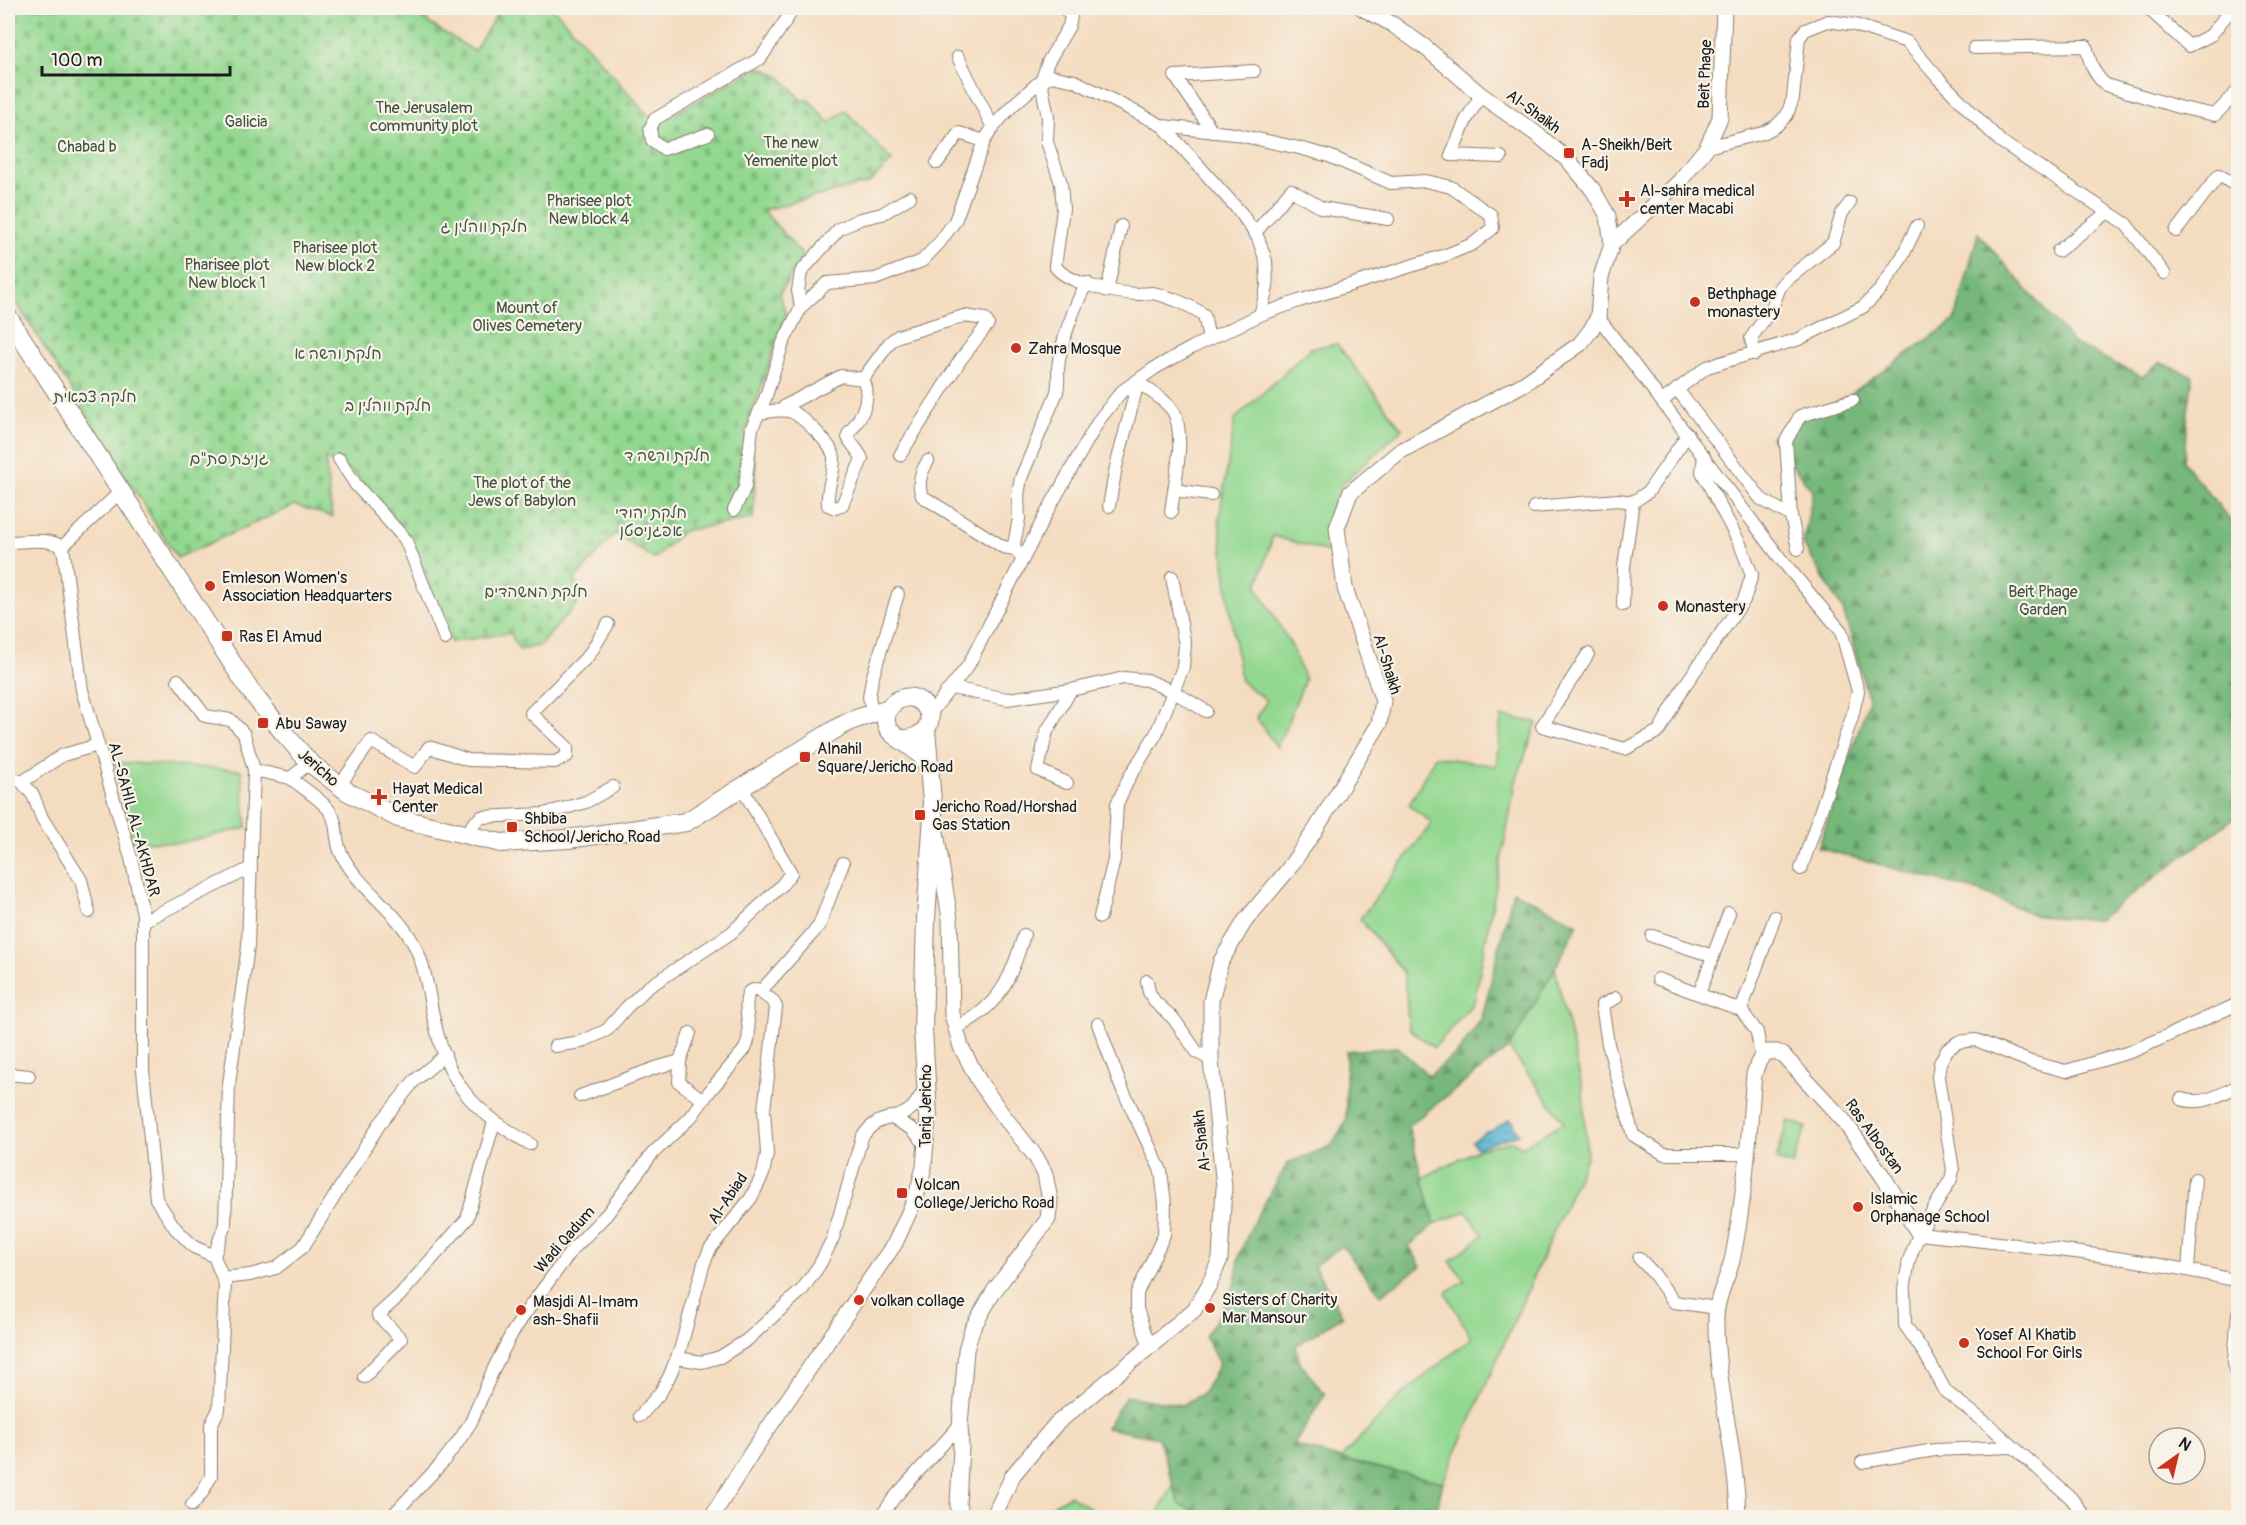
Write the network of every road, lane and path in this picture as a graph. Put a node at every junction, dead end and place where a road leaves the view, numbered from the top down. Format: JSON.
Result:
{"nodes":[{"id":1,"x":794,"y":8,"type":"edge"},
{"id":2,"x":1065,"y":8,"type":"edge"},
{"id":3,"x":1362,"y":8,"type":"edge"},
{"id":4,"x":1724,"y":8,"type":"edge"},
{"id":5,"x":2232,"y":8,"type":"edge"},
{"id":6,"x":2149,"y":9,"type":"dead end"},
{"id":7,"x":1974,"y":48,"type":"dead end"},
{"id":8,"x":958,"y":57,"type":"dead end"},
{"id":9,"x":1254,"y":71,"type":"dead end"},
{"id":10,"x":1041,"y":82,"type":"junction"},
{"id":11,"x":2238,"y":91,"type":"edge"},
{"id":12,"x":1481,"y":95,"type":"junction"},
{"id":13,"x":1163,"y":126,"type":"junction"},
{"id":14,"x":993,"y":128,"type":"junction"},
{"id":15,"x":1213,"y":132,"type":"junction"},
{"id":16,"x":708,"y":134,"type":"dead end"},
{"id":17,"x":984,"y":141,"type":"junction"},
{"id":18,"x":1707,"y":147,"type":"junction"},
{"id":19,"x":1501,"y":157,"type":"dead end"},
{"id":20,"x":937,"y":163,"type":"dead end"},
{"id":21,"x":2238,"y":187,"type":"edge"},
{"id":22,"x":910,"y":197,"type":"dead end"},
{"id":23,"x":1850,"y":203,"type":"dead end"},
{"id":24,"x":2108,"y":212,"type":"junction"},
{"id":25,"x":1388,"y":219,"type":"dead end"},
{"id":26,"x":1121,"y":226,"type":"dead end"},
{"id":27,"x":1917,"y":226,"type":"dead end"},
{"id":28,"x":2176,"y":231,"type":"dead end"},
{"id":29,"x":1255,"y":233,"type":"junction"},
{"id":30,"x":1612,"y":244,"type":"junction"},
{"id":31,"x":2058,"y":251,"type":"dead end"},
{"id":32,"x":2164,"y":273,"type":"dead end"},
{"id":33,"x":1087,"y":283,"type":"junction"},
{"id":34,"x":1107,"y":291,"type":"junction"},
{"id":35,"x":801,"y":307,"type":"junction"},
{"id":36,"x":1260,"y":315,"type":"junction"},
{"id":37,"x":8,"y":317,"type":"edge"},
{"id":38,"x":1598,"y":317,"type":"junction"},
{"id":39,"x":1209,"y":339,"type":"junction"},
{"id":40,"x":1755,"y":354,"type":"junction"},
{"id":41,"x":862,"y":379,"type":"junction"},
{"id":42,"x":1138,"y":382,"type":"junction"},
{"id":43,"x":1677,"y":389,"type":"junction"},
{"id":44,"x":1853,"y":400,"type":"dead end"},
{"id":45,"x":1662,"y":401,"type":"junction"},
{"id":46,"x":783,"y":410,"type":"junction"},
{"id":47,"x":759,"y":412,"type":"junction"},
{"id":48,"x":1688,"y":434,"type":"junction"},
{"id":49,"x":900,"y":455,"type":"dead end"},
{"id":50,"x":1704,"y":456,"type":"junction"},
{"id":51,"x":339,"y":459,"type":"dead end"},
{"id":52,"x":927,"y":461,"type":"dead end"},
{"id":53,"x":1174,"y":490,"type":"junction"},
{"id":54,"x":120,"y":492,"type":"junction"},
{"id":55,"x":1211,"y":495,"type":"dead end"},
{"id":56,"x":1633,"y":502,"type":"junction"},
{"id":57,"x":1109,"y":506,"type":"dead end"},
{"id":58,"x":1534,"y":507,"type":"dead end"},
{"id":59,"x":734,"y":510,"type":"dead end"},
{"id":60,"x":1171,"y":512,"type":"dead end"},
{"id":61,"x":1791,"y":516,"type":"junction"},
{"id":62,"x":8,"y":542,"type":"edge"},
{"id":63,"x":62,"y":547,"type":"junction"},
{"id":64,"x":1798,"y":549,"type":"dead end"},
{"id":65,"x":1019,"y":554,"type":"junction"},
{"id":66,"x":1172,"y":577,"type":"dead end"},
{"id":67,"x":898,"y":594,"type":"dead end"},
{"id":68,"x":1623,"y":604,"type":"dead end"},
{"id":69,"x":608,"y":624,"type":"dead end"},
{"id":70,"x":445,"y":639,"type":"dead end"},
{"id":71,"x":1588,"y":654,"type":"dead end"},
{"id":72,"x":178,"y":681,"type":"dead end"},
{"id":73,"x":952,"y":688,"type":"junction"},
{"id":74,"x":1071,"y":690,"type":"junction"},
{"id":75,"x":1174,"y":692,"type":"junction"},
{"id":76,"x":916,"y":699,"type":"junction"},
{"id":77,"x":881,"y":711,"type":"junction"},
{"id":78,"x":1206,"y":711,"type":"dead end"},
{"id":79,"x":927,"y":722,"type":"junction"},
{"id":80,"x":896,"y":735,"type":"junction"},
{"id":81,"x":824,"y":737,"type":"junction"},
{"id":82,"x":98,"y":745,"type":"junction"},
{"id":83,"x":310,"y":763,"type":"junction"},
{"id":84,"x":254,"y":770,"type":"junction"},
{"id":85,"x":8,"y":774,"type":"edge"},
{"id":86,"x":932,"y":776,"type":"junction"},
{"id":87,"x":290,"y":778,"type":"junction"},
{"id":88,"x":22,"y":782,"type":"junction"},
{"id":89,"x":1067,"y":783,"type":"dead end"},
{"id":90,"x":339,"y":786,"type":"junction"},
{"id":91,"x":613,"y":787,"type":"dead end"},
{"id":92,"x":8,"y":788,"type":"edge"},
{"id":93,"x":742,"y":788,"type":"junction"},
{"id":94,"x":933,"y":814,"type":"junction"},
{"id":95,"x":466,"y":835,"type":"junction"},
{"id":96,"x":843,"y":863,"type":"dead end"},
{"id":97,"x":251,"y":868,"type":"junction"},
{"id":98,"x":1801,"y":869,"type":"dead end"},
{"id":99,"x":89,"y":912,"type":"dead end"},
{"id":100,"x":1729,"y":913,"type":"dead end"},
{"id":101,"x":1100,"y":916,"type":"dead end"},
{"id":102,"x":1775,"y":917,"type":"dead end"},
{"id":103,"x":143,"y":921,"type":"junction"},
{"id":104,"x":1024,"y":935,"type":"dead end"},
{"id":105,"x":1652,"y":936,"type":"dead end"},
{"id":106,"x":1713,"y":956,"type":"junction"},
{"id":107,"x":1658,"y":979,"type":"dead end"},
{"id":108,"x":1147,"y":981,"type":"dead end"},
{"id":109,"x":759,"y":990,"type":"junction"},
{"id":110,"x":1699,"y":994,"type":"junction"},
{"id":111,"x":1616,"y":998,"type":"dead end"},
{"id":112,"x":2238,"y":1004,"type":"edge"},
{"id":113,"x":1741,"y":1010,"type":"junction"},
{"id":114,"x":1098,"y":1024,"type":"dead end"},
{"id":115,"x":956,"y":1028,"type":"junction"},
{"id":116,"x":690,"y":1033,"type":"dead end"},
{"id":117,"x":555,"y":1046,"type":"dead end"},
{"id":118,"x":446,"y":1055,"type":"junction"},
{"id":119,"x":1761,"y":1056,"type":"junction"},
{"id":120,"x":1211,"y":1060,"type":"junction"},
{"id":121,"x":680,"y":1061,"type":"junction"},
{"id":122,"x":8,"y":1074,"type":"edge"},
{"id":123,"x":29,"y":1076,"type":"dead end"},
{"id":124,"x":926,"y":1086,"type":"junction"},
{"id":125,"x":2238,"y":1086,"type":"edge"},
{"id":126,"x":580,"y":1096,"type":"dead end"},
{"id":127,"x":2181,"y":1099,"type":"dead end"},
{"id":128,"x":703,"y":1100,"type":"junction"},
{"id":129,"x":928,"y":1116,"type":"joint"},
{"id":130,"x":890,"y":1117,"type":"junction"},
{"id":131,"x":494,"y":1122,"type":"junction"},
{"id":132,"x":531,"y":1144,"type":"dead end"},
{"id":133,"x":927,"y":1146,"type":"junction"},
{"id":134,"x":1748,"y":1154,"type":"junction"},
{"id":135,"x":2195,"y":1179,"type":"dead end"},
{"id":136,"x":1919,"y":1234,"type":"junction"},
{"id":137,"x":214,"y":1256,"type":"junction"},
{"id":138,"x":1639,"y":1258,"type":"dead end"},
{"id":139,"x":2188,"y":1269,"type":"junction"},
{"id":140,"x":222,"y":1278,"type":"junction"},
{"id":141,"x":2238,"y":1281,"type":"edge"},
{"id":142,"x":1717,"y":1308,"type":"junction"},
{"id":143,"x":2238,"y":1314,"type":"edge"},
{"id":144,"x":1150,"y":1348,"type":"junction"},
{"id":145,"x":677,"y":1358,"type":"junction"},
{"id":146,"x":364,"y":1377,"type":"dead end"},
{"id":147,"x":2238,"y":1381,"type":"edge"},
{"id":148,"x":640,"y":1416,"type":"dead end"},
{"id":149,"x":960,"y":1425,"type":"junction"},
{"id":150,"x":2012,"y":1447,"type":"junction"},
{"id":151,"x":1862,"y":1462,"type":"dead end"},
{"id":152,"x":192,"y":1505,"type":"dead end"},
{"id":153,"x":390,"y":1518,"type":"edge"},
{"id":154,"x":711,"y":1518,"type":"edge"},
{"id":155,"x":880,"y":1518,"type":"edge"},
{"id":156,"x":964,"y":1518,"type":"edge"},
{"id":157,"x":993,"y":1518,"type":"edge"},
{"id":158,"x":1738,"y":1518,"type":"edge"},
{"id":159,"x":2086,"y":1518,"type":"edge"}],
"edges":[{"from":1,"to":16,"type":"street"},
{"from":2,"to":10,"type":"street"},
{"from":3,"to":12,"type":"street","name":"Al-Shaikh"},
{"from":4,"to":18,"type":"street","name":"Beit Phage"},
{"from":5,"to":6,"type":"street"},
{"from":7,"to":11,"type":"street"},
{"from":8,"to":14,"type":"street"},
{"from":9,"to":15,"type":"street"},
{"from":10,"to":13,"type":"street"},
{"from":10,"to":14,"type":"street"},
{"from":10,"to":33,"type":"street"},
{"from":12,"to":19,"type":"street"},
{"from":12,"to":30,"type":"street","name":"Al-Shaikh"},
{"from":13,"to":15,"type":"street"},
{"from":13,"to":29,"type":"street"},
{"from":14,"to":17,"type":"street"},
{"from":15,"to":36,"type":"street"},
{"from":17,"to":20,"type":"street"},
{"from":17,"to":35,"type":"street"},
{"from":18,"to":24,"type":"street"},
{"from":18,"to":30,"type":"street","name":"Beit Phage"},
{"from":21,"to":28,"type":"street"},
{"from":22,"to":35,"type":"street"},
{"from":23,"to":40,"type":"street"},
{"from":24,"to":31,"type":"street"},
{"from":24,"to":32,"type":"street"},
{"from":25,"to":29,"type":"street"},
{"from":26,"to":34,"type":"street"},
{"from":27,"to":40,"type":"street"},
{"from":29,"to":36,"type":"street"},
{"from":30,"to":38,"type":"street","name":"Al-Shaikh"},
{"from":33,"to":34,"type":"street"},
{"from":33,"to":65,"type":"street"},
{"from":34,"to":39,"type":"street"},
{"from":35,"to":47,"type":"street"},
{"from":36,"to":39,"type":"street"},
{"from":37,"to":54,"type":"main road","name":"Jericho"},
{"from":38,"to":45,"type":"street"},
{"from":38,"to":120,"type":"street","name":"Al-Shaikh"},
{"from":39,"to":42,"type":"street"},
{"from":40,"to":43,"type":"street"},
{"from":41,"to":46,"type":"street"},
{"from":41,"to":46,"type":"street"},
{"from":41,"to":49,"type":"street"},
{"from":42,"to":53,"type":"street"},
{"from":42,"to":57,"type":"street"},
{"from":42,"to":65,"type":"street"},
{"from":43,"to":45,"type":"street"},
{"from":43,"to":61,"type":"street"},
{"from":44,"to":61,"type":"street"},
{"from":45,"to":48,"type":"street"},
{"from":46,"to":47,"type":"street"},
{"from":47,"to":59,"type":"street"},
{"from":48,"to":50,"type":"street"},
{"from":48,"to":56,"type":"street"},
{"from":50,"to":71,"type":"street"},
{"from":50,"to":98,"type":"street"},
{"from":51,"to":70,"type":"street"},
{"from":52,"to":65,"type":"street"},
{"from":53,"to":55,"type":"street"},
{"from":53,"to":60,"type":"street"},
{"from":54,"to":63,"type":"street"},
{"from":54,"to":83,"type":"main road","name":"Jericho"},
{"from":56,"to":58,"type":"street"},
{"from":56,"to":68,"type":"street"},
{"from":61,"to":64,"type":"street"},
{"from":62,"to":63,"type":"street"},
{"from":63,"to":82,"type":"street","name":"AL-SAHIL AL-AKHDAR"},
{"from":65,"to":73,"type":"street"},
{"from":66,"to":75,"type":"street"},
{"from":67,"to":77,"type":"street"},
{"from":69,"to":90,"type":"street"},
{"from":72,"to":84,"type":"street"},
{"from":73,"to":74,"type":"street"},
{"from":73,"to":76,"type":"street"},
{"from":73,"to":79,"type":"street"},
{"from":74,"to":75,"type":"street"},
{"from":74,"to":89,"type":"street"},
{"from":75,"to":78,"type":"street"},
{"from":75,"to":101,"type":"street"},
{"from":76,"to":77,"type":"main road"},
{"from":76,"to":79,"type":"main road"},
{"from":77,"to":80,"type":"main road"},
{"from":77,"to":81,"type":"main road","name":"Jericho"},
{"from":79,"to":80,"type":"main road"},
{"from":79,"to":86,"type":"main road"},
{"from":80,"to":81,"type":"main road","name":"Jericho"},
{"from":80,"to":86,"type":"main road"},
{"from":81,"to":93,"type":"main road","name":"Jericho"},
{"from":82,"to":88,"type":"street"},
{"from":82,"to":103,"type":"street","name":"AL-SAHIL AL-AKHDAR"},
{"from":83,"to":87,"type":"street"},
{"from":83,"to":90,"type":"main road","name":"Jericho"},
{"from":84,"to":87,"type":"street"},
{"from":84,"to":97,"type":"street"},
{"from":85,"to":88,"type":"street"},
{"from":86,"to":94,"type":"main road"},
{"from":87,"to":118,"type":"street"},
{"from":88,"to":92,"type":"street"},
{"from":88,"to":99,"type":"street"},
{"from":90,"to":95,"type":"main road","name":"Jericho"},
{"from":91,"to":95,"type":"street"},
{"from":93,"to":95,"type":"main road","name":"Jericho"},
{"from":93,"to":117,"type":"street"},
{"from":94,"to":115,"type":"street"},
{"from":94,"to":124,"type":"main road","name":"Tariq Jericho"},
{"from":96,"to":109,"type":"street"},
{"from":97,"to":103,"type":"street"},
{"from":97,"to":137,"type":"street"},
{"from":100,"to":106,"type":"street"},
{"from":102,"to":113,"type":"street"},
{"from":103,"to":137,"type":"street","name":"AL-SAHIL AL-AKHDAR"},
{"from":104,"to":115,"type":"street"},
{"from":105,"to":106,"type":"street"},
{"from":106,"to":110,"type":"street"},
{"from":107,"to":110,"type":"street"},
{"from":108,"to":120,"type":"street"},
{"from":109,"to":128,"type":"street","name":"Wadi Qadum"},
{"from":109,"to":145,"type":"street","name":"Al-Abiad"},
{"from":110,"to":113,"type":"street"},
{"from":111,"to":134,"type":"street"},
{"from":112,"to":136,"type":"street"},
{"from":113,"to":119,"type":"street"},
{"from":114,"to":144,"type":"street"},
{"from":115,"to":149,"type":"street"},
{"from":116,"to":121,"type":"street"},
{"from":118,"to":131,"type":"street"},
{"from":118,"to":140,"type":"street"},
{"from":119,"to":134,"type":"street"},
{"from":119,"to":136,"type":"street","name":"Ras Albostan"},
{"from":120,"to":144,"type":"street","name":"Al-Shaikh"},
{"from":121,"to":126,"type":"street"},
{"from":121,"to":128,"type":"street"},
{"from":122,"to":123,"type":"street"},
{"from":124,"to":129,"type":"main road","name":"Tariq Jericho"},
{"from":124,"to":130,"type":"street"},
{"from":125,"to":127,"type":"street"},
{"from":128,"to":153,"type":"street","name":"Wadi Qadum"},
{"from":129,"to":133,"type":"street","name":"Tariq Jericho"},
{"from":130,"to":133,"type":"street"},
{"from":130,"to":145,"type":"street"},
{"from":131,"to":132,"type":"street"},
{"from":131,"to":146,"type":"street"},
{"from":133,"to":154,"type":"street","name":"Tariq Jericho"},
{"from":134,"to":142,"type":"street"},
{"from":135,"to":139,"type":"street"},
{"from":136,"to":139,"type":"street"},
{"from":136,"to":150,"type":"street"},
{"from":137,"to":140,"type":"street"},
{"from":138,"to":142,"type":"street"},
{"from":139,"to":141,"type":"street"},
{"from":140,"to":152,"type":"street"},
{"from":142,"to":158,"type":"street"},
{"from":143,"to":147,"type":"street"},
{"from":144,"to":157,"type":"street","name":"Al-Shaikh"},
{"from":145,"to":148,"type":"street","name":"Al-Abiad"},
{"from":149,"to":155,"type":"street"},
{"from":149,"to":156,"type":"street"},
{"from":150,"to":151,"type":"street"},
{"from":150,"to":159,"type":"street"}]}
